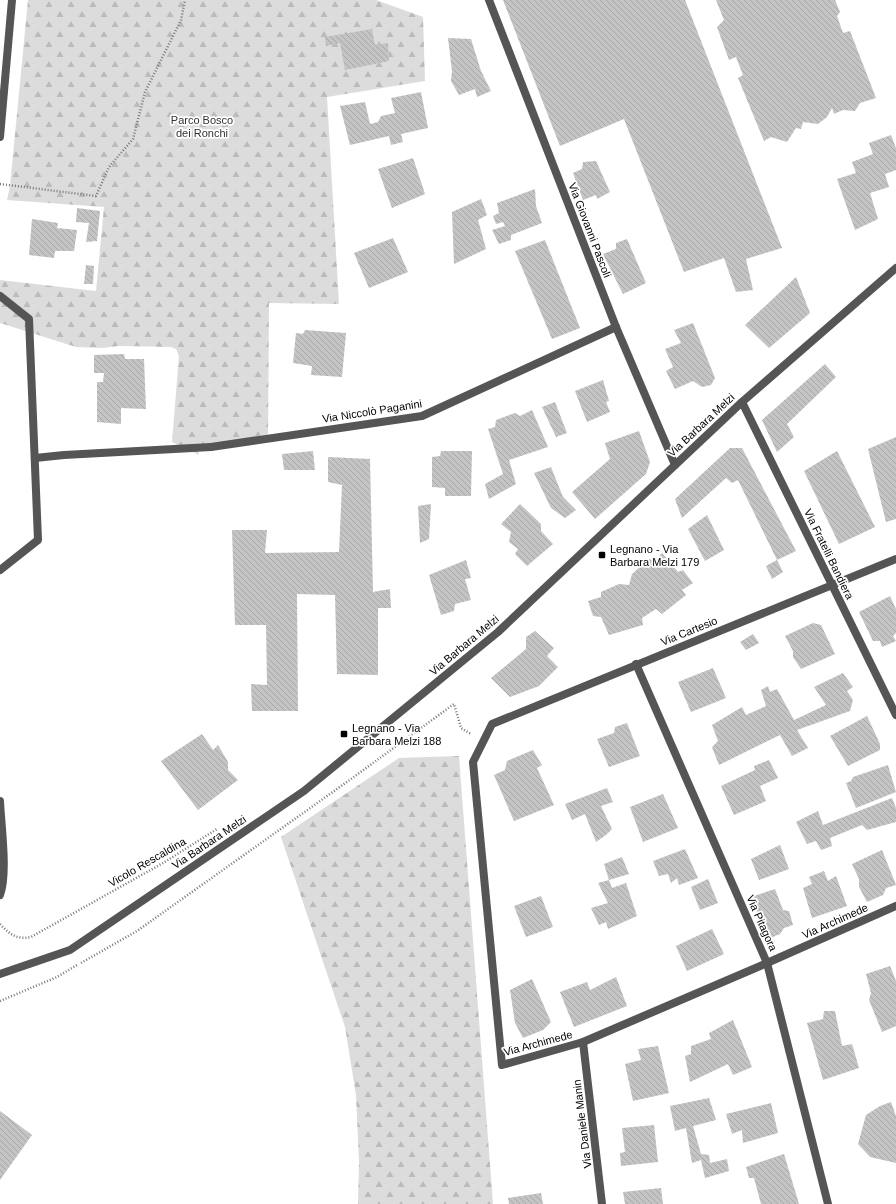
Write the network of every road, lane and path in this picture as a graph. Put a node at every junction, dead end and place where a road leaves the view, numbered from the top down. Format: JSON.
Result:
{"nodes":[{"id":1,"x":12,"y":0,"type":"edge"},
{"id":2,"x":185,"y":0,"type":"edge"},
{"id":3,"x":489,"y":0,"type":"edge"},
{"id":4,"x":0,"y":137,"type":"edge"},
{"id":5,"x":0,"y":184,"type":"edge"},
{"id":6,"x":896,"y":268,"type":"edge"},
{"id":7,"x":0,"y":296,"type":"edge"},
{"id":8,"x":616,"y":327,"type":"junction"},
{"id":9,"x":742,"y":402,"type":"junction"},
{"id":10,"x":35,"y":458,"type":"junction"},
{"id":11,"x":675,"y":465,"type":"junction"},
{"id":12,"x":896,"y":559,"type":"edge"},
{"id":13,"x":0,"y":570,"type":"edge"},
{"id":14,"x":832,"y":584,"type":"junction"},
{"id":15,"x":636,"y":664,"type":"junction"},
{"id":16,"x":896,"y":715,"type":"edge"},
{"id":17,"x":492,"y":724,"type":"joint"},
{"id":18,"x":484,"y":740,"type":"junction"},
{"id":19,"x":0,"y":801,"type":"edge"},
{"id":20,"x":217,"y":829,"type":"dead end"},
{"id":21,"x":0,"y":895,"type":"edge"},
{"id":22,"x":896,"y":906,"type":"edge"},
{"id":23,"x":0,"y":924,"type":"edge"},
{"id":24,"x":767,"y":963,"type":"junction"},
{"id":25,"x":0,"y":974,"type":"edge"},
{"id":26,"x":0,"y":1001,"type":"edge"},
{"id":27,"x":583,"y":1042,"type":"junction"},
{"id":28,"x":602,"y":1204,"type":"edge"},
{"id":29,"x":828,"y":1204,"type":"edge"}],
"edges":[{"from":1,"to":4,"type":"street"},
{"from":2,"to":5,"type":"path"},
{"from":3,"to":8,"type":"street","name":"Via Giovanni Pascoli"},
{"from":6,"to":9,"type":"street","name":"Via Barbara Melzi"},
{"from":7,"to":10,"type":"street"},
{"from":8,"to":10,"type":"street","name":"Via Niccolò Paganini"},
{"from":8,"to":11,"type":"street","name":"Via Giovanni Pascoli"},
{"from":9,"to":11,"type":"street","name":"Via Barbara Melzi"},
{"from":9,"to":14,"type":"street","name":"Via Fratelli Bandiera"},
{"from":10,"to":13,"type":"street"},
{"from":11,"to":25,"type":"street","name":"Via Barbara Melzi"},
{"from":12,"to":14,"type":"street","name":"Via Cartesio"},
{"from":14,"to":15,"type":"street","name":"Via Cartesio"},
{"from":14,"to":16,"type":"street","name":"Via Fratelli Bandiera"},
{"from":15,"to":17,"type":"street","name":"Via Cartesio"},
{"from":15,"to":24,"type":"street","name":"Via Pitagora"},
{"from":17,"to":18,"type":"street","name":"Via Archimede"},
{"from":18,"to":26,"type":"path"},
{"from":18,"to":27,"type":"street","name":"Via Archimede"},
{"from":19,"to":21,"type":"street"},
{"from":20,"to":23,"type":"path","name":"Vicolo Rescaldina"},
{"from":22,"to":24,"type":"street","name":"Via Archimede"},
{"from":24,"to":27,"type":"street","name":"Via Archimede"},
{"from":24,"to":29,"type":"street","name":"Via Pitagora"},
{"from":27,"to":28,"type":"street","name":"Via Daniele Manin"}]}
